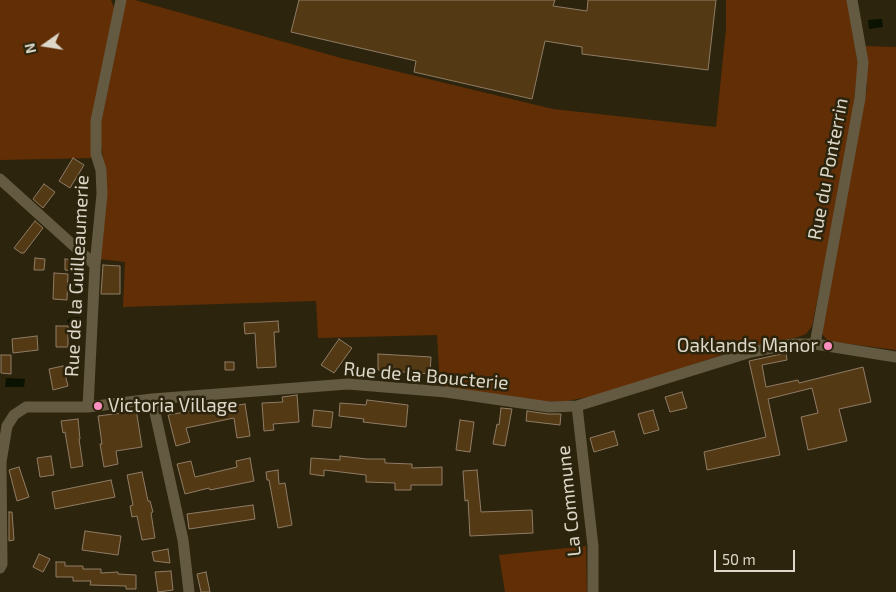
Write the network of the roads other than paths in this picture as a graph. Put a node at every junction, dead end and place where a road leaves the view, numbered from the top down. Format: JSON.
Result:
{"nodes":[{"id":1,"x":121,"y":0,"type":"edge"},
{"id":2,"x":852,"y":0,"type":"edge"},
{"id":3,"x":0,"y":179,"type":"edge"},
{"id":4,"x":95,"y":265,"type":"junction"},
{"id":5,"x":815,"y":344,"type":"junction"},
{"id":6,"x":896,"y":357,"type":"edge"},
{"id":7,"x":152,"y":400,"type":"junction"},
{"id":8,"x":576,"y":406,"type":"junction"},
{"id":9,"x":88,"y":407,"type":"junction"},
{"id":10,"x":0,"y":568,"type":"edge"},
{"id":11,"x":190,"y":592,"type":"edge"},
{"id":12,"x":593,"y":592,"type":"edge"}],
"edges":[{"from":1,"to":4,"type":"street","name":"Rue de la Guilleaumerie"},
{"from":2,"to":5,"type":"street","name":"Rue du Ponterrin"},
{"from":3,"to":4,"type":"street"},
{"from":4,"to":9,"type":"street","name":"Rue de la Guilleaumerie"},
{"from":5,"to":6,"type":"street","name":"Rue de la Boucterie"},
{"from":5,"to":8,"type":"street","name":"Rue de la Boucterie"},
{"from":7,"to":8,"type":"street","name":"Rue de la Boucterie"},
{"from":7,"to":9,"type":"street","name":"Rue de la Boucterie"},
{"from":7,"to":11,"type":"street"},
{"from":8,"to":12,"type":"street","name":"La Commune"},
{"from":9,"to":10,"type":"street","name":"Rue de la Boucterie"}]}
